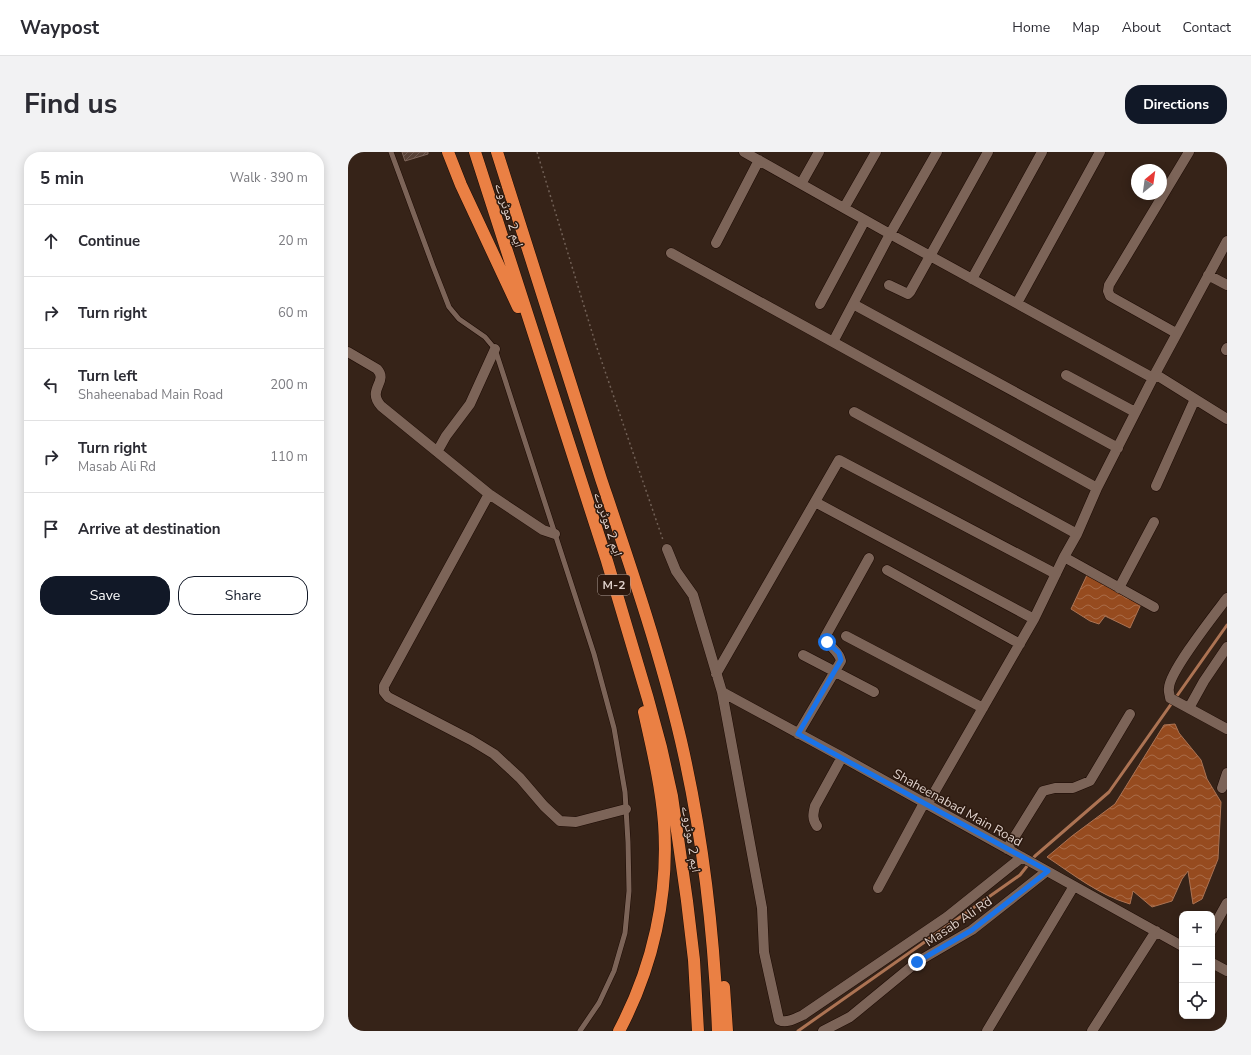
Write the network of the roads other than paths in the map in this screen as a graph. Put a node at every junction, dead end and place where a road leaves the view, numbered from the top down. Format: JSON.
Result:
{"nodes":[{"id":1,"x":391,"y":152,"type":"edge"},
{"id":2,"x":448,"y":152,"type":"edge"},
{"id":3,"x":475,"y":152,"type":"edge"},
{"id":4,"x":497,"y":152,"type":"edge"},
{"id":5,"x":744,"y":152,"type":"edge"},
{"id":6,"x":819,"y":152,"type":"edge"},
{"id":7,"x":876,"y":152,"type":"edge"},
{"id":8,"x":937,"y":152,"type":"edge"},
{"id":9,"x":988,"y":152,"type":"edge"},
{"id":10,"x":1042,"y":152,"type":"edge"},
{"id":11,"x":1100,"y":152,"type":"edge"},
{"id":12,"x":1189,"y":152,"type":"edge"},
{"id":13,"x":758,"y":157,"type":"edge"},
{"id":14,"x":801,"y":184,"type":"junction"},
{"id":15,"x":844,"y":208,"type":"junction"},
{"id":16,"x":865,"y":220,"type":"junction"},
{"id":17,"x":890,"y":234,"type":"junction"},
{"id":18,"x":1227,"y":241,"type":"edge"},
{"id":19,"x":716,"y":243,"type":"dead end"},
{"id":20,"x":671,"y":253,"type":"dead end"},
{"id":21,"x":931,"y":256,"type":"junction"},
{"id":22,"x":1208,"y":275,"type":"junction"},
{"id":23,"x":972,"y":279,"type":"junction"},
{"id":24,"x":889,"y":285,"type":"dead end"},
{"id":25,"x":1227,"y":285,"type":"edge"},
{"id":26,"x":1017,"y":303,"type":"junction"},
{"id":27,"x":820,"y":304,"type":"dead end"},
{"id":28,"x":853,"y":304,"type":"junction"},
{"id":29,"x":1176,"y":333,"type":"junction"},
{"id":30,"x":833,"y":342,"type":"junction"},
{"id":31,"x":495,"y":349,"type":"junction"},
{"id":32,"x":348,"y":352,"type":"edge"},
{"id":33,"x":542,"y":357,"type":"junction"},
{"id":34,"x":1066,"y":375,"type":"dead end"},
{"id":35,"x":1154,"y":376,"type":"junction"},
{"id":36,"x":1195,"y":399,"type":"junction"},
{"id":37,"x":854,"y":412,"type":"dead end"},
{"id":38,"x":1135,"y":412,"type":"junction"},
{"id":39,"x":1227,"y":419,"type":"edge"},
{"id":40,"x":1118,"y":448,"type":"junction"},
{"id":41,"x":437,"y":452,"type":"junction"},
{"id":42,"x":1156,"y":486,"type":"dead end"},
{"id":43,"x":1097,"y":488,"type":"junction"},
{"id":44,"x":489,"y":494,"type":"junction"},
{"id":45,"x":815,"y":502,"type":"junction"},
{"id":46,"x":1154,"y":522,"type":"dead end"},
{"id":47,"x":555,"y":534,"type":"junction"},
{"id":48,"x":1076,"y":534,"type":"junction"},
{"id":49,"x":667,"y":549,"type":"road end"},
{"id":50,"x":1064,"y":557,"type":"junction"},
{"id":51,"x":869,"y":558,"type":"dead end"},
{"id":52,"x":607,"y":561,"type":"junction"},
{"id":53,"x":887,"y":570,"type":"dead end"},
{"id":54,"x":1056,"y":574,"type":"junction"},
{"id":55,"x":1119,"y":588,"type":"junction"},
{"id":56,"x":1227,"y":598,"type":"edge"},
{"id":57,"x":1154,"y":606,"type":"dead end"},
{"id":58,"x":1034,"y":619,"type":"junction"},
{"id":59,"x":846,"y":636,"type":"dead end"},
{"id":60,"x":1020,"y":644,"type":"junction"},
{"id":61,"x":1227,"y":647,"type":"edge"},
{"id":62,"x":803,"y":655,"type":"dead end"},
{"id":63,"x":835,"y":672,"type":"junction"},
{"id":64,"x":716,"y":674,"type":"junction"},
{"id":65,"x":722,"y":692,"type":"junction"},
{"id":66,"x":874,"y":692,"type":"dead end"},
{"id":67,"x":983,"y":708,"type":"junction"},
{"id":68,"x":1189,"y":708,"type":"junction"},
{"id":69,"x":1130,"y":714,"type":"dead end"},
{"id":70,"x":1227,"y":729,"type":"edge"},
{"id":71,"x":798,"y":734,"type":"junction"},
{"id":72,"x":842,"y":757,"type":"junction"},
{"id":73,"x":1227,"y":773,"type":"edge"},
{"id":74,"x":1222,"y":788,"type":"dead end"},
{"id":75,"x":691,"y":793,"type":"junction"},
{"id":76,"x":926,"y":804,"type":"junction"},
{"id":77,"x":626,"y":809,"type":"junction"},
{"id":78,"x":817,"y":826,"type":"dead end"},
{"id":79,"x":1007,"y":849,"type":"junction"},
{"id":80,"x":1022,"y":857,"type":"junction"},
{"id":81,"x":1048,"y":871,"type":"junction"},
{"id":82,"x":1074,"y":886,"type":"junction"},
{"id":83,"x":878,"y":888,"type":"dead end"},
{"id":84,"x":1227,"y":903,"type":"edge"},
{"id":85,"x":1215,"y":925,"type":"edge"},
{"id":86,"x":1156,"y":931,"type":"junction"},
{"id":87,"x":1179,"y":944,"type":"edge"},
{"id":88,"x":1215,"y":965,"type":"edge"},
{"id":89,"x":1227,"y":971,"type":"edge"},
{"id":90,"x":782,"y":1026,"type":"edge"},
{"id":91,"x":580,"y":1031,"type":"edge"},
{"id":92,"x":619,"y":1031,"type":"edge"},
{"id":93,"x":698,"y":1031,"type":"edge"},
{"id":94,"x":718,"y":1031,"type":"edge"},
{"id":95,"x":727,"y":1031,"type":"edge"},
{"id":96,"x":823,"y":1031,"type":"edge"},
{"id":97,"x":988,"y":1031,"type":"edge"},
{"id":98,"x":1092,"y":1031,"type":"edge"}],
"edges":[{"from":1,"to":31,"type":"lane"},
{"from":2,"to":33,"type":"highway"},
{"from":3,"to":33,"type":"highway","name":"ایم 2 موٹروے","number":"M-2"},
{"from":4,"to":75,"type":"highway","name":"ایم 2 موٹروے","number":"M-2"},
{"from":5,"to":13,"type":"street"},
{"from":6,"to":14,"type":"street"},
{"from":7,"to":15,"type":"street"},
{"from":8,"to":17,"type":"street"},
{"from":9,"to":21,"type":"street"},
{"from":10,"to":23,"type":"street"},
{"from":11,"to":26,"type":"street"},
{"from":12,"to":29,"type":"street"},
{"from":13,"to":14,"type":"street"},
{"from":13,"to":19,"type":"street"},
{"from":14,"to":15,"type":"street"},
{"from":15,"to":16,"type":"street"},
{"from":16,"to":17,"type":"street"},
{"from":16,"to":27,"type":"street"},
{"from":17,"to":21,"type":"street"},
{"from":17,"to":28,"type":"street"},
{"from":18,"to":22,"type":"street"},
{"from":20,"to":30,"type":"street"},
{"from":21,"to":23,"type":"street"},
{"from":21,"to":24,"type":"street"},
{"from":22,"to":25,"type":"street"},
{"from":22,"to":29,"type":"street"},
{"from":23,"to":26,"type":"street"},
{"from":26,"to":35,"type":"street"},
{"from":28,"to":30,"type":"street"},
{"from":28,"to":40,"type":"street"},
{"from":29,"to":35,"type":"street"},
{"from":30,"to":43,"type":"street"},
{"from":31,"to":41,"type":"street"},
{"from":31,"to":47,"type":"lane"},
{"from":32,"to":41,"type":"street"},
{"from":33,"to":52,"type":"highway","name":"ایم 2 موٹروے","number":"M-2"},
{"from":34,"to":38,"type":"street"},
{"from":35,"to":36,"type":"street"},
{"from":35,"to":38,"type":"street"},
{"from":36,"to":39,"type":"street"},
{"from":36,"to":42,"type":"street"},
{"from":37,"to":48,"type":"street"},
{"from":38,"to":40,"type":"street"},
{"from":40,"to":43,"type":"street"},
{"from":41,"to":44,"type":"street"},
{"from":43,"to":48,"type":"street"},
{"from":44,"to":47,"type":"street"},
{"from":44,"to":77,"type":"street"},
{"from":45,"to":54,"type":"street"},
{"from":45,"to":58,"type":"street"},
{"from":45,"to":64,"type":"street"},
{"from":46,"to":55,"type":"street"},
{"from":47,"to":77,"type":"lane"},
{"from":48,"to":50,"type":"street"},
{"from":49,"to":64,"type":"street"},
{"from":50,"to":54,"type":"street"},
{"from":50,"to":55,"type":"street"},
{"from":51,"to":63,"type":"street"},
{"from":52,"to":92,"type":"highway"},
{"from":52,"to":93,"type":"highway","name":"ایم 2 موٹروے","number":"M-2"},
{"from":53,"to":60,"type":"street"},
{"from":54,"to":58,"type":"street"},
{"from":55,"to":57,"type":"street"},
{"from":56,"to":68,"type":"street"},
{"from":58,"to":60,"type":"street"},
{"from":59,"to":67,"type":"street"},
{"from":60,"to":67,"type":"street"},
{"from":61,"to":68,"type":"street"},
{"from":62,"to":63,"type":"street"},
{"from":63,"to":66,"type":"street"},
{"from":63,"to":71,"type":"street"},
{"from":64,"to":65,"type":"street"},
{"from":65,"to":71,"type":"street","name":"Shaheenabad Main Road"},
{"from":65,"to":90,"type":"street"},
{"from":67,"to":76,"type":"street"},
{"from":68,"to":70,"type":"street"},
{"from":69,"to":79,"type":"street"},
{"from":71,"to":72,"type":"street","name":"Shaheenabad Main Road"},
{"from":72,"to":76,"type":"street","name":"Shaheenabad Main Road"},
{"from":72,"to":78,"type":"street"},
{"from":73,"to":74,"type":"street"},
{"from":75,"to":94,"type":"highway","name":"ایم 2 موٹروے","number":"M-2"},
{"from":75,"to":95,"type":"highway"},
{"from":76,"to":79,"type":"street","name":"Shaheenabad Main Road"},
{"from":76,"to":83,"type":"street"},
{"from":77,"to":91,"type":"lane"},
{"from":79,"to":80,"type":"street","name":"Shaheenabad Main Road"},
{"from":80,"to":81,"type":"street","name":"Shaheenabad Main Road"},
{"from":80,"to":90,"type":"street"},
{"from":81,"to":82,"type":"street","name":"Shaheenabad Main Road"},
{"from":81,"to":96,"type":"street","name":"Masab Ali Rd"},
{"from":82,"to":86,"type":"street","name":"Shaheenabad Main Road"},
{"from":82,"to":97,"type":"street"},
{"from":84,"to":85,"type":"street"},
{"from":86,"to":87,"type":"street","name":"Shaheenabad Main Road"},
{"from":86,"to":98,"type":"street"},
{"from":88,"to":89,"type":"street"}]}
